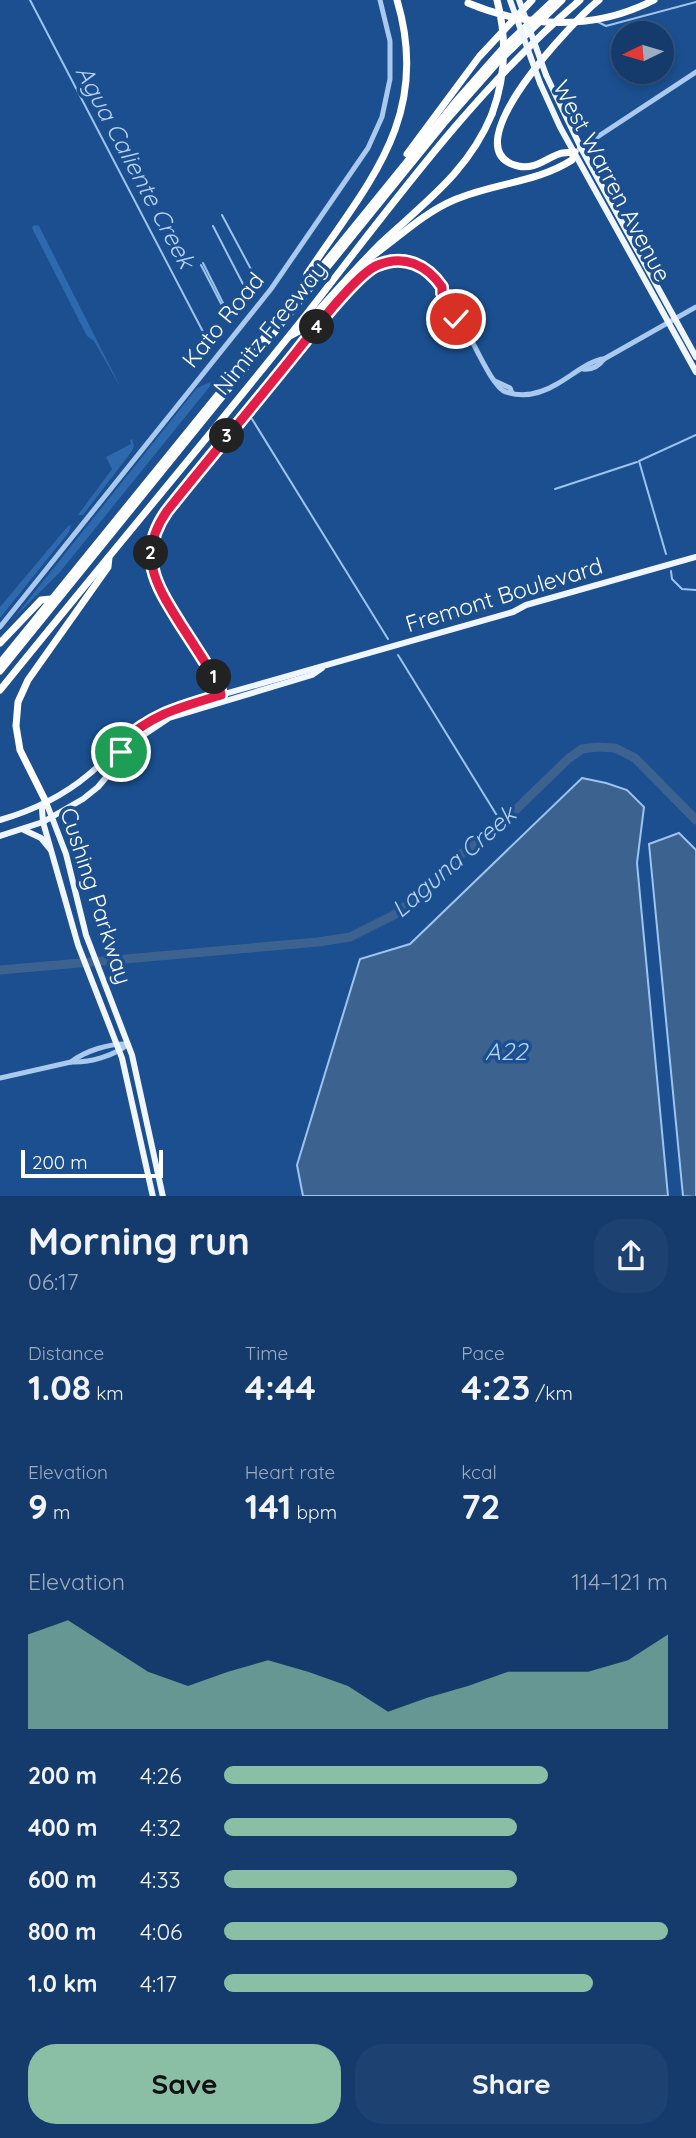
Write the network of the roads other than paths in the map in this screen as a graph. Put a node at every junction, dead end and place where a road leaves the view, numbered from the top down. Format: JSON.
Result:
{"nodes":[{"id":1,"x":380,"y":0,"type":"edge"},
{"id":2,"x":397,"y":0,"type":"edge"},
{"id":3,"x":497,"y":0,"type":"edge"},
{"id":4,"x":510,"y":0,"type":"edge"},
{"id":5,"x":519,"y":0,"type":"edge"},
{"id":6,"x":532,"y":0,"type":"edge"},
{"id":7,"x":554,"y":0,"type":"edge"},
{"id":8,"x":562,"y":0,"type":"edge"},
{"id":9,"x":580,"y":0,"type":"edge"},
{"id":10,"x":599,"y":0,"type":"edge"},
{"id":11,"x":654,"y":0,"type":"edge"},
{"id":12,"x":465,"y":1,"type":"edge"},
{"id":13,"x":696,"y":72,"type":"edge"},
{"id":14,"x":578,"y":150,"type":"junction"},
{"id":15,"x":400,"y":169,"type":"junction"},
{"id":16,"x":364,"y":262,"type":"junction"},
{"id":17,"x":303,"y":289,"type":"junction"},
{"id":18,"x":696,"y":307,"type":"edge"},
{"id":19,"x":675,"y":318,"type":"junction"},
{"id":20,"x":668,"y":322,"type":"junction"},
{"id":21,"x":287,"y":337,"type":"junction"},
{"id":22,"x":696,"y":357,"type":"edge"},
{"id":23,"x":696,"y":372,"type":"edge"},
{"id":24,"x":110,"y":555,"type":"junction"},
{"id":25,"x":696,"y":557,"type":"edge"},
{"id":26,"x":51,"y":599,"type":"junction"},
{"id":27,"x":0,"y":627,"type":"edge"},
{"id":28,"x":0,"y":643,"type":"edge"},
{"id":29,"x":0,"y":663,"type":"edge"},
{"id":30,"x":0,"y":671,"type":"edge"},
{"id":31,"x":0,"y":690,"type":"edge"},
{"id":32,"x":222,"y":698,"type":"junction"},
{"id":33,"x":141,"y":726,"type":"junction"},
{"id":34,"x":120,"y":743,"type":"junction"},
{"id":35,"x":134,"y":743,"type":"junction"},
{"id":36,"x":114,"y":765,"type":"junction"},
{"id":37,"x":46,"y":802,"type":"junction"},
{"id":38,"x":53,"y":817,"type":"junction"},
{"id":39,"x":0,"y":820,"type":"edge"},
{"id":40,"x":43,"y":821,"type":"junction"},
{"id":41,"x":24,"y":830,"type":"junction"},
{"id":42,"x":0,"y":836,"type":"edge"},
{"id":43,"x":55,"y":859,"type":"junction"},
{"id":44,"x":117,"y":1043,"type":"junction"},
{"id":45,"x":128,"y":1044,"type":"junction"},
{"id":46,"x":120,"y":1051,"type":"junction"},
{"id":47,"x":71,"y":1062,"type":"junction"},
{"id":48,"x":0,"y":1078,"type":"edge"},
{"id":49,"x":153,"y":1196,"type":"edge"},
{"id":50,"x":163,"y":1196,"type":"edge"}],
"edges":[{"from":1,"to":27,"type":"street","name":"Kato Road"},
{"from":2,"to":17,"type":"highway"},
{"from":3,"to":16,"type":"highway","bridge":true},
{"from":4,"to":14,"type":"main road","name":"West Warren Avenue","bridge":true},
{"from":5,"to":14,"type":"main road","name":"West Warren Avenue","bridge":true},
{"from":6,"to":15,"type":"highway"},
{"from":7,"to":15,"type":"highway","name":"Nimitz Freeway"},
{"from":8,"to":30,"type":"highway"},
{"from":9,"to":21,"type":"highway","name":"Nimitz Freeway"},
{"from":10,"to":14,"type":"highway"},
{"from":11,"to":12,"type":"highway","bridge":true},
{"from":13,"to":14,"type":"street"},
{"from":14,"to":16,"type":"highway"},
{"from":14,"to":19,"type":"main road","name":"West Warren Avenue"},
{"from":14,"to":20,"type":"main road","name":"West Warren Avenue"},
{"from":15,"to":17,"type":"highway","name":"Nimitz Freeway"},
{"from":16,"to":21,"type":"highway"},
{"from":17,"to":26,"type":"highway","name":"Nimitz Freeway"},
{"from":18,"to":19,"type":"street"},
{"from":19,"to":20,"type":"street"},
{"from":19,"to":22,"type":"main road","name":"West Warren Avenue"},
{"from":20,"to":23,"type":"main road","name":"West Warren Avenue"},
{"from":20,"to":32,"type":"street"},
{"from":21,"to":24,"type":"highway","name":"Nimitz Freeway"},
{"from":24,"to":31,"type":"highway","name":"Nimitz Freeway"},
{"from":24,"to":37,"type":"highway"},
{"from":25,"to":32,"type":"main road","name":"Fremont Boulevard"},
{"from":26,"to":28,"type":"highway"},
{"from":26,"to":29,"type":"highway","name":"Nimitz Freeway"},
{"from":32,"to":33,"type":"main road","name":"Fremont Boulevard"},
{"from":32,"to":35,"type":"main road","name":"Fremont Boulevard"},
{"from":33,"to":34,"type":"main road","name":"Fremont Boulevard"},
{"from":33,"to":35,"type":"main road"},
{"from":34,"to":36,"type":"main road"},
{"from":34,"to":37,"type":"main road","name":"Fremont Boulevard"},
{"from":35,"to":36,"type":"main road","name":"Fremont Boulevard"},
{"from":36,"to":38,"type":"main road","name":"Fremont Boulevard"},
{"from":37,"to":38,"type":"main road","name":"Cushing Parkway"},
{"from":37,"to":39,"type":"main road","name":"Fremont Boulevard"},
{"from":37,"to":40,"type":"main road","name":"Cushing Parkway"},
{"from":38,"to":40,"type":"main road","name":"Fremont Boulevard"},
{"from":38,"to":45,"type":"main road","name":"Cushing Parkway"},
{"from":40,"to":41,"type":"main road","name":"Fremont Boulevard"},
{"from":40,"to":43,"type":"main road","name":"Cushing Parkway"},
{"from":41,"to":42,"type":"main road","name":"Fremont Boulevard"},
{"from":41,"to":43,"type":"main road"},
{"from":43,"to":44,"type":"main road","name":"Cushing Parkway"},
{"from":44,"to":45,"type":"street"},
{"from":44,"to":46,"type":"main road","name":"Cushing Parkway"},
{"from":44,"to":47,"type":"street"},
{"from":45,"to":46,"type":"street"},
{"from":45,"to":50,"type":"main road","name":"Cushing Parkway"},
{"from":46,"to":47,"type":"street"},
{"from":46,"to":49,"type":"main road","name":"Cushing Parkway"},
{"from":47,"to":48,"type":"street"}]}
